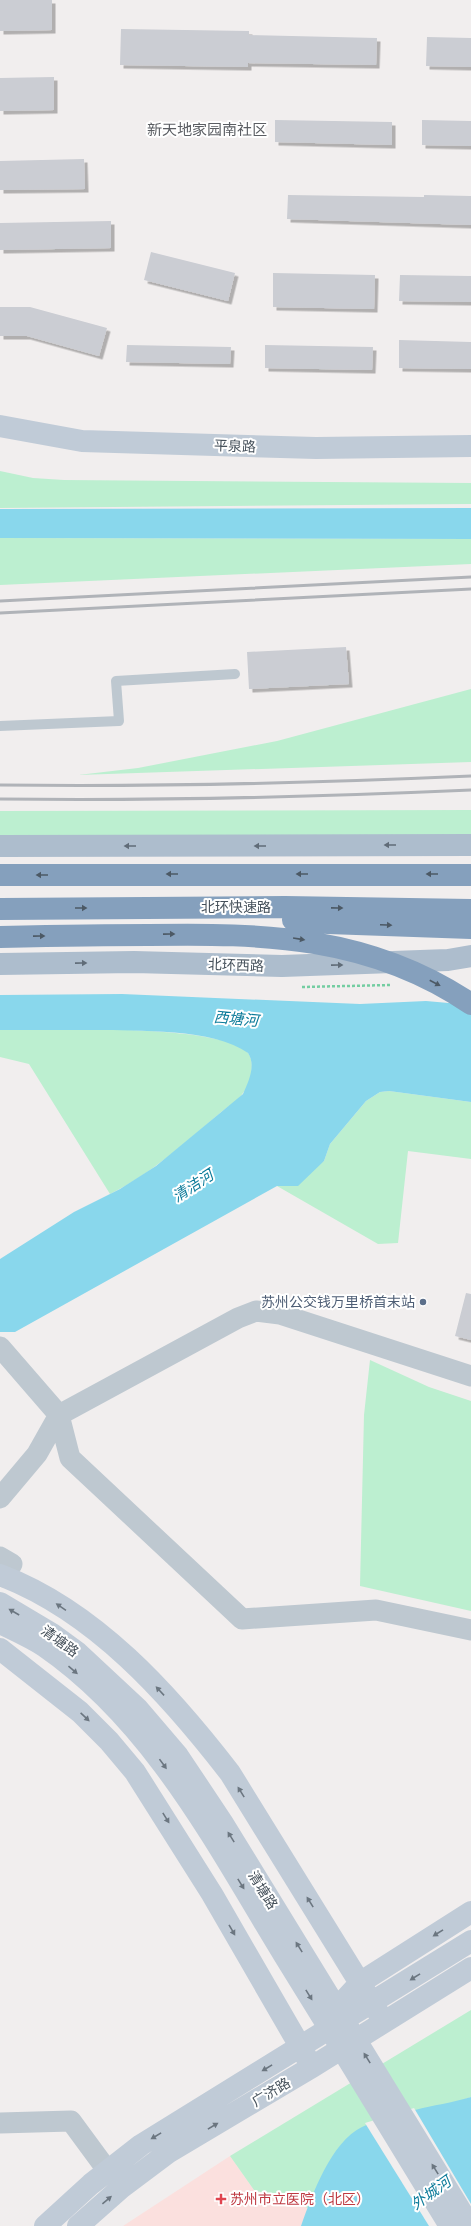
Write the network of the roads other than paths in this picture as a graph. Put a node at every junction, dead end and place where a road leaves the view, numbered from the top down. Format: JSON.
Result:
{"nodes":[{"id":1,"x":0,"y":426,"type":"edge"},
{"id":2,"x":471,"y":446,"type":"edge"},
{"id":3,"x":235,"y":674,"type":"dead end"},
{"id":4,"x":0,"y":726,"type":"edge"},
{"id":5,"x":471,"y":845,"type":"edge"},
{"id":6,"x":0,"y":846,"type":"edge"},
{"id":7,"x":0,"y":875,"type":"edge"},
{"id":8,"x":471,"y":875,"type":"edge"},
{"id":9,"x":180,"y":907,"type":"junction"},
{"id":10,"x":0,"y":909,"type":"edge"},
{"id":11,"x":471,"y":910,"type":"edge"},
{"id":12,"x":471,"y":928,"type":"edge"},
{"id":13,"x":0,"y":937,"type":"edge"},
{"id":14,"x":471,"y":956,"type":"edge"},
{"id":15,"x":471,"y":959,"type":"edge"},
{"id":16,"x":448,"y":960,"type":"junction"},
{"id":17,"x":0,"y":964,"type":"edge"},
{"id":18,"x":471,"y":1004,"type":"edge"},
{"id":19,"x":0,"y":1347,"type":"edge"},
{"id":20,"x":471,"y":1376,"type":"edge"},
{"id":21,"x":59,"y":1415,"type":"junction"},
{"id":22,"x":0,"y":1498,"type":"edge"},
{"id":23,"x":1,"y":1570,"type":"edge"},
{"id":24,"x":0,"y":1604,"type":"edge"},
{"id":25,"x":0,"y":1623,"type":"edge"},
{"id":26,"x":471,"y":1630,"type":"edge"},
{"id":27,"x":48,"y":1640,"type":"junction"},
{"id":28,"x":0,"y":1649,"type":"edge"},
{"id":29,"x":471,"y":1912,"type":"edge"},
{"id":30,"x":471,"y":1941,"type":"edge"},
{"id":31,"x":471,"y":1968,"type":"edge"},
{"id":32,"x":361,"y":1982,"type":"junction"},
{"id":33,"x":373,"y":2002,"type":"junction"},
{"id":34,"x":384,"y":2022,"type":"junction"},
{"id":35,"x":300,"y":2048,"type":"junction"},
{"id":36,"x":312,"y":2067,"type":"junction"},
{"id":37,"x":0,"y":2123,"type":"edge"},
{"id":38,"x":107,"y":2170,"type":"junction"},
{"id":39,"x":45,"y":2226,"type":"edge"},
{"id":40,"x":78,"y":2226,"type":"edge"},
{"id":41,"x":450,"y":2226,"type":"edge"},
{"id":42,"x":470,"y":2226,"type":"edge"}],
"edges":[{"from":1,"to":2,"type":"main road","name":"平泉路"},
{"from":3,"to":4,"type":"lane"},
{"from":5,"to":6,"type":"main road","one_way":true},
{"from":8,"to":7,"type":"highway","one_way":true},
{"from":10,"to":9,"type":"highway","name":"北环快速路","one_way":true},
{"from":9,"to":11,"type":"highway","name":"北环快速路","one_way":true},
{"from":9,"to":12,"type":"highway","one_way":true},
{"from":13,"to":18,"type":"highway","one_way":true},
{"from":14,"to":16,"type":"main road","name":"北环西路"},
{"from":15,"to":16,"type":"main road"},
{"from":17,"to":16,"type":"main road","name":"北环西路","one_way":true},
{"from":19,"to":21,"type":"street"},
{"from":20,"to":21,"type":"street"},
{"from":21,"to":22,"type":"street"},
{"from":21,"to":26,"type":"street"},
{"from":32,"to":23,"type":"main road","one_way":true},
{"from":27,"to":24,"type":"main road","name":"清塘路","one_way":true},
{"from":25,"to":27,"type":"main road","name":"清塘路"},
{"from":27,"to":41,"type":"main road","name":"清塘路","one_way":true},
{"from":42,"to":27,"type":"main road","name":"清塘路","one_way":true},
{"from":28,"to":35,"type":"main road","one_way":true},
{"from":29,"to":32,"type":"main road","name":"广济路","one_way":true},
{"from":30,"to":33,"type":"main road","name":"广济路","one_way":true},
{"from":31,"to":34,"type":"main road","name":"广济路"},
{"from":32,"to":33,"type":"main road"},
{"from":32,"to":35,"type":"main road","name":"广济路"},
{"from":33,"to":34,"type":"main road"},
{"from":33,"to":35,"type":"main road","name":"广济路"},
{"from":34,"to":36,"type":"main road","name":"广济路"},
{"from":35,"to":36,"type":"main road"},
{"from":35,"to":38,"type":"main road","name":"广济路","one_way":true},
{"from":40,"to":36,"type":"main road","name":"广济路","one_way":true},
{"from":37,"to":38,"type":"street"},
{"from":38,"to":39,"type":"main road","name":"广济路"}]}
